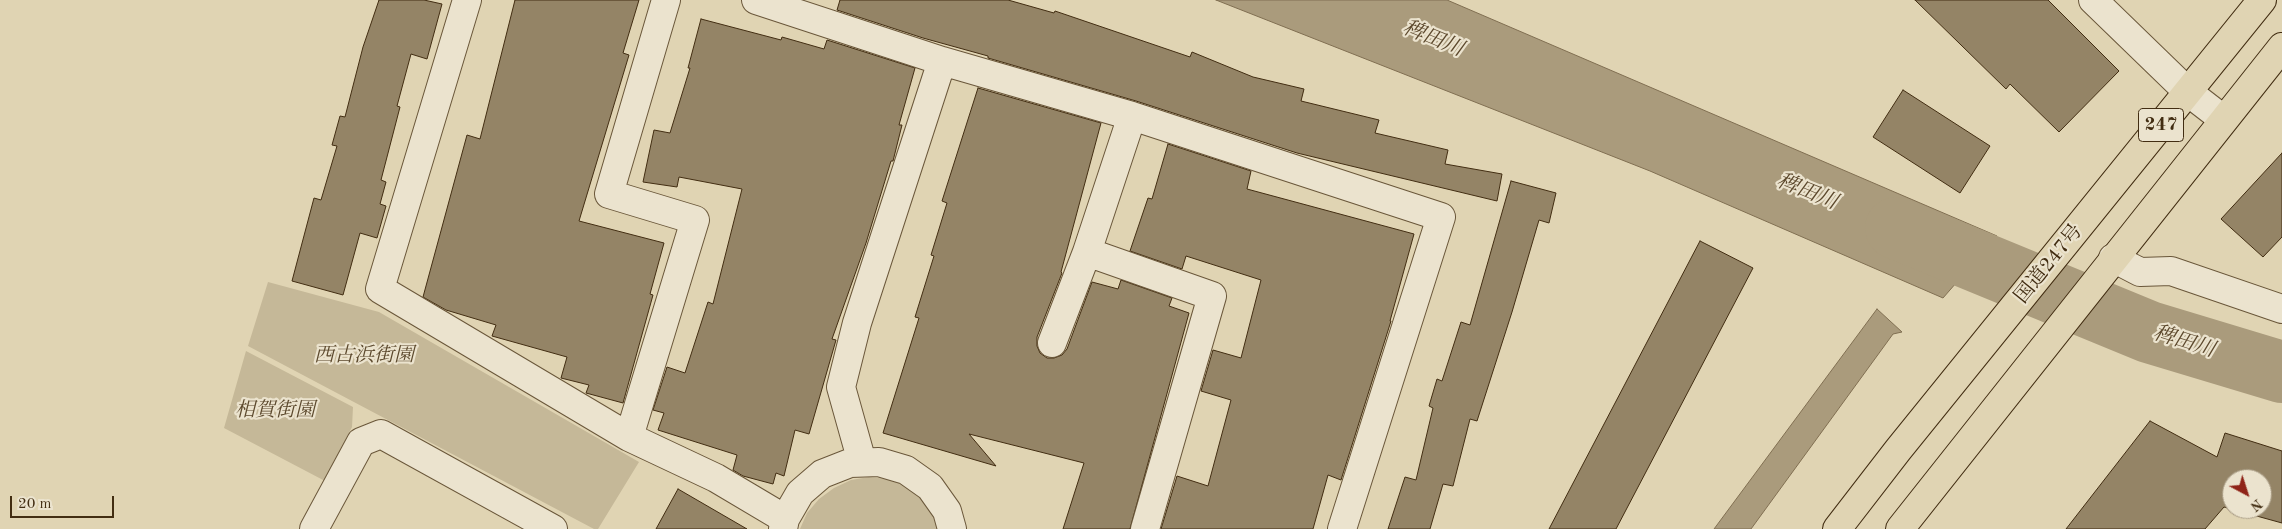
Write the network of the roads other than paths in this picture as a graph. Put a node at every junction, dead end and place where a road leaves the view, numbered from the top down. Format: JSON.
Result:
{"nodes":[{"id":1,"x":467,"y":0,"type":"edge"},
{"id":2,"x":666,"y":0,"type":"edge"},
{"id":3,"x":756,"y":0,"type":"edge"},
{"id":4,"x":2092,"y":0,"type":"edge"},
{"id":5,"x":2262,"y":0,"type":"edge"},
{"id":6,"x":2282,"y":47,"type":"edge"},
{"id":7,"x":942,"y":61,"type":"junction"},
{"id":8,"x":2188,"y":92,"type":"junction"},
{"id":9,"x":1132,"y":116,"type":"junction"},
{"id":10,"x":2223,"y":119,"type":"junction"},
{"id":11,"x":1087,"y":252,"type":"junction"},
{"id":12,"x":2109,"y":263,"type":"junction"},
{"id":13,"x":2282,"y":309,"type":"edge"},
{"id":14,"x":1052,"y":343,"type":"dead end"},
{"id":15,"x":629,"y":437,"type":"junction"},
{"id":16,"x":862,"y":462,"type":"junction"},
{"id":17,"x":784,"y":524,"type":"edge"},
{"id":18,"x":1907,"y":526,"type":"edge"},
{"id":19,"x":544,"y":527,"type":"edge"},
{"id":20,"x":314,"y":529,"type":"edge"},
{"id":21,"x":952,"y":529,"type":"edge"},
{"id":22,"x":1145,"y":529,"type":"edge"},
{"id":23,"x":1342,"y":529,"type":"edge"},
{"id":24,"x":1837,"y":529,"type":"edge"}],
"edges":[{"from":1,"to":15,"type":"street"},
{"from":2,"to":15,"type":"street"},
{"from":3,"to":7,"type":"street"},
{"from":4,"to":8,"type":"street"},
{"from":5,"to":8,"type":"highway","name":"国道247号","number":"247"},
{"from":6,"to":10,"type":"highway","number":"247"},
{"from":7,"to":9,"type":"street"},
{"from":7,"to":16,"type":"street"},
{"from":8,"to":10,"type":"street"},
{"from":8,"to":24,"type":"highway","name":"国道247号","number":"247"},
{"from":9,"to":11,"type":"street"},
{"from":9,"to":23,"type":"street"},
{"from":10,"to":12,"type":"highway","number":"247"},
{"from":11,"to":14,"type":"street"},
{"from":11,"to":22,"type":"street"},
{"from":12,"to":13,"type":"street"},
{"from":12,"to":18,"type":"highway","number":"247"},
{"from":15,"to":17,"type":"street"},
{"from":16,"to":17,"type":"street"},
{"from":16,"to":21,"type":"street"},
{"from":19,"to":20,"type":"street"}]}
